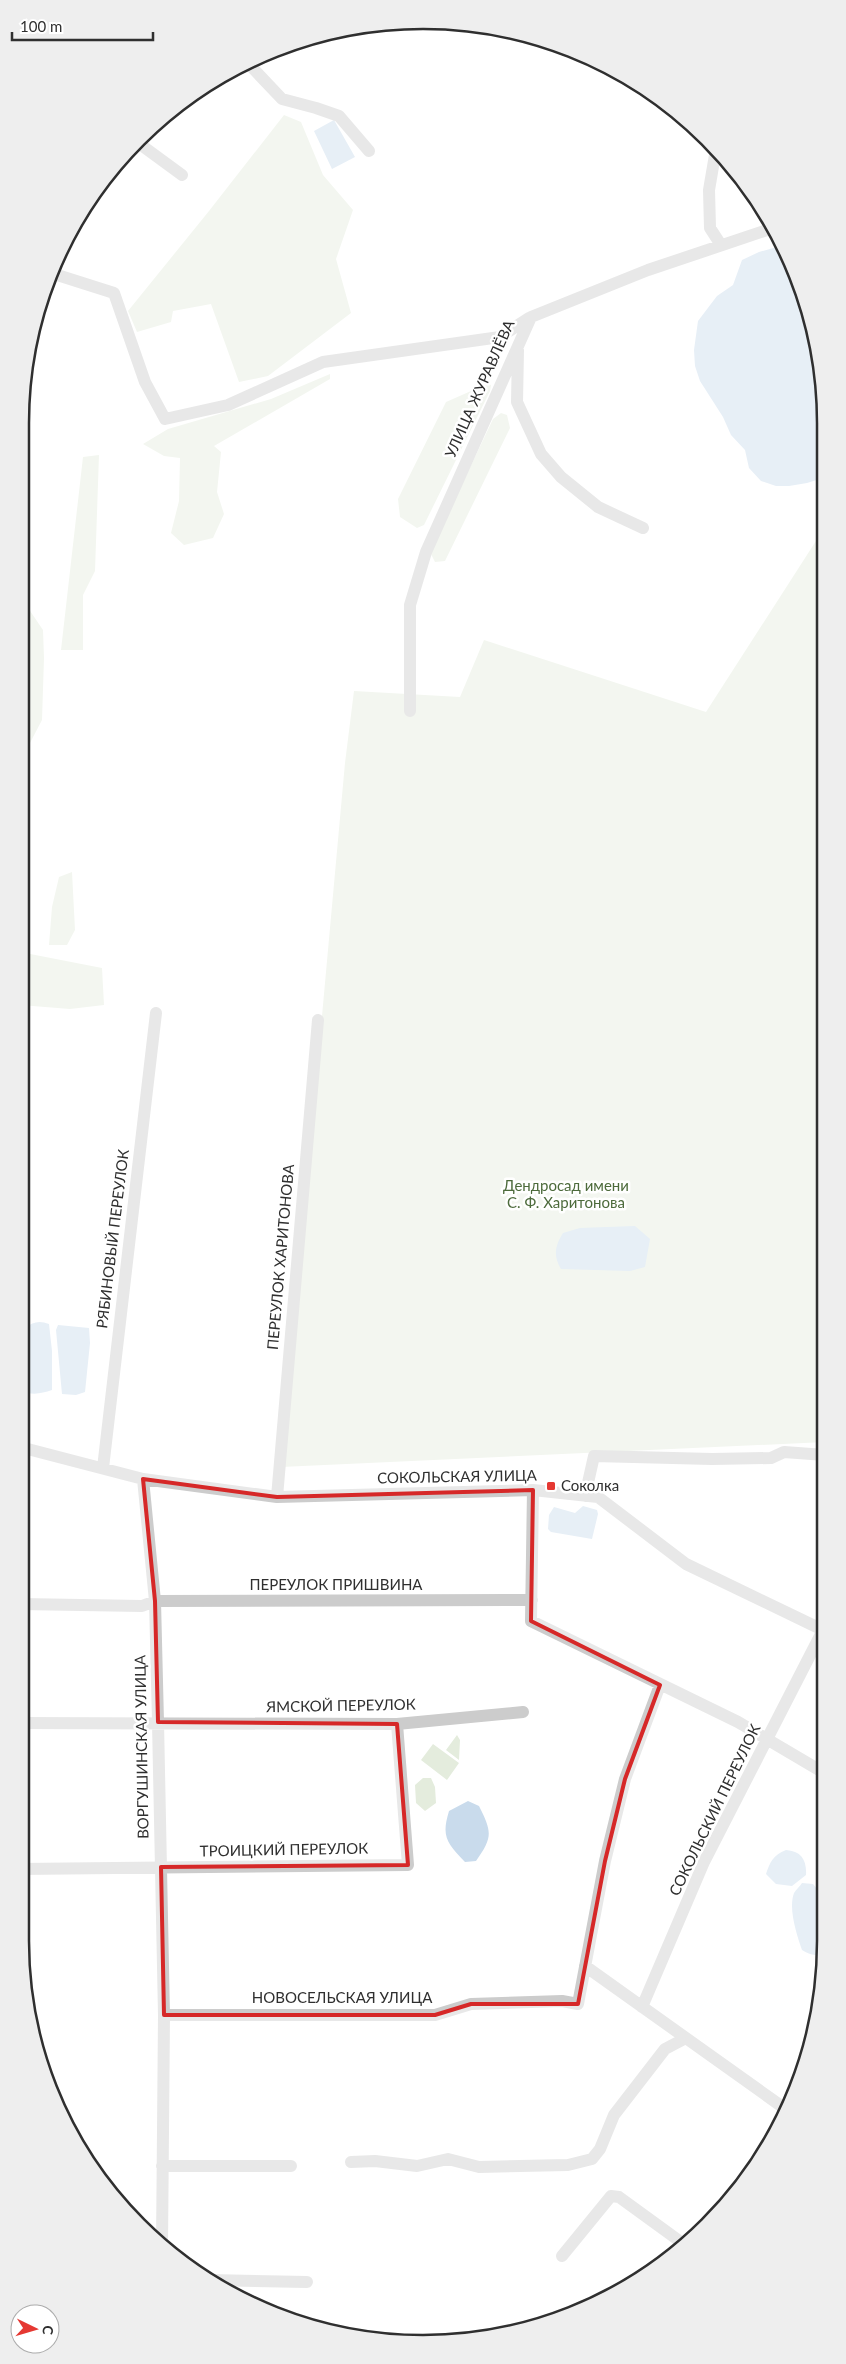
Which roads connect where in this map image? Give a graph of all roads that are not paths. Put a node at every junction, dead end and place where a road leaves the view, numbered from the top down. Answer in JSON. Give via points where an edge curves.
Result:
{"nodes":[{"id":1,"x":252,"y":68,"type":"edge"},
{"id":2,"x":142,"y":146,"type":"edge"},
{"id":3,"x":368,"y":151,"type":"dead end"},
{"id":4,"x":714,"y":158,"type":"edge"},
{"id":5,"x":182,"y":175,"type":"dead end"},
{"id":6,"x":766,"y":230,"type":"edge"},
{"id":7,"x":721,"y":245,"type":"junction"},
{"id":8,"x":58,"y":275,"type":"edge"},
{"id":9,"x":531,"y":317,"type":"junction"},
{"id":10,"x":518,"y":342,"type":"junction"},
{"id":11,"x":643,"y":528,"type":"dead end"},
{"id":12,"x":410,"y":711,"type":"dead end"},
{"id":13,"x":156,"y":1013,"type":"dead end"},
{"id":14,"x":318,"y":1020,"type":"dead end"},
{"id":15,"x":29,"y":1449,"type":"edge"},
{"id":16,"x":817,"y":1454,"type":"edge"},
{"id":17,"x":103,"y":1468,"type":"junction"},
{"id":18,"x":143,"y":1479,"type":"junction"},
{"id":19,"x":533,"y":1490,"type":"junction"},
{"id":20,"x":585,"y":1496,"type":"junction"},
{"id":21,"x":277,"y":1497,"type":"junction"},
{"id":22,"x":532,"y":1600,"type":"junction"},
{"id":23,"x":154,"y":1601,"type":"junction"},
{"id":24,"x":29,"y":1604,"type":"edge"},
{"id":25,"x":817,"y":1628,"type":"edge"},
{"id":26,"x":817,"y":1644,"type":"edge"},
{"id":27,"x":660,"y":1685,"type":"junction"},
{"id":28,"x":523,"y":1712,"type":"dead end"},
{"id":29,"x":158,"y":1722,"type":"junction"},
{"id":30,"x":29,"y":1723,"type":"edge"},
{"id":31,"x":397,"y":1724,"type":"junction"},
{"id":32,"x":768,"y":1738,"type":"junction"},
{"id":33,"x":817,"y":1768,"type":"edge"},
{"id":34,"x":161,"y":1867,"type":"junction"},
{"id":35,"x":29,"y":1870,"type":"edge"},
{"id":36,"x":585,"y":1966,"type":"junction"},
{"id":37,"x":642,"y":2007,"type":"junction"},
{"id":38,"x":164,"y":2015,"type":"junction"},
{"id":39,"x":684,"y":2039,"type":"junction"},
{"id":40,"x":781,"y":2106,"type":"edge"},
{"id":41,"x":351,"y":2162,"type":"dead end"},
{"id":42,"x":162,"y":2166,"type":"junction"},
{"id":43,"x":291,"y":2166,"type":"dead end"},
{"id":44,"x":162,"y":2236,"type":"edge"},
{"id":45,"x":679,"y":2241,"type":"edge"},
{"id":46,"x":562,"y":2256,"type":"dead end"},
{"id":47,"x":223,"y":2280,"type":"edge"},
{"id":48,"x":307,"y":2282,"type":"dead end"}],
"edges":[{"from":1,"to":3,"type":"street","via":[[282,99],[339,116]]},
{"from":2,"to":5,"type":"street"},
{"from":4,"to":7,"type":"street","via":[[709,190],[710,228]]},
{"from":6,"to":7,"type":"street","name":"УЛИЦА ЖУРАВЛЁВА"},
{"from":7,"to":9,"type":"street","name":"УЛИЦА ЖУРАВЛЁВА"},
{"from":8,"to":9,"type":"street","via":[[114,293],[145,382],[165,419],[228,405],[323,362],[500,338]]},
{"from":9,"to":10,"type":"street","name":"УЛИЦА ЖУРАВЛЁВА"},
{"from":10,"to":11,"type":"street","via":[[517,402],[541,454],[561,477],[598,507]]},
{"from":10,"to":12,"type":"street","name":"УЛИЦА ЖУРАВЛЁВА","via":[[426,552],[414,588],[410,605]]},
{"from":13,"to":17,"type":"street","name":"РЯБИНОВЫЙ ПЕРЕУЛОК"},
{"from":14,"to":21,"type":"street","name":"ПЕРЕУЛОК ХАРИТОНОВА"},
{"from":15,"to":17,"type":"street","name":"СОКОЛЬСКАЯ УЛИЦА"},
{"from":16,"to":20,"type":"street","via":[[784,1452],[771,1458],[712,1459],[594,1456]]},
{"from":17,"to":18,"type":"street","name":"СОКОЛЬСКАЯ УЛИЦА"},
{"from":18,"to":21,"type":"street","name":"СОКОЛЬСКАЯ УЛИЦА"},
{"from":18,"to":23,"type":"street","name":"ВОРГУШИНСКАЯ УЛИЦА"},
{"from":19,"to":20,"type":"street","name":"СОКОЛЬСКАЯ УЛИЦА"},
{"from":19,"to":21,"type":"street","name":"СОКОЛЬСКАЯ УЛИЦА"},
{"from":19,"to":22,"type":"street"},
{"from":20,"to":25,"type":"street","name":"СОКОЛЬСКАЯ УЛИЦА","via":[[598,1497],[686,1564]]},
{"from":22,"to":23,"type":"street","name":"ПЕРЕУЛОК ПРИШВИНА"},
{"from":22,"to":27,"type":"street","via":[[531,1621]]},
{"from":23,"to":24,"type":"street","name":"ПЕРЕУЛОК ПРИШВИНА","via":[[142,1606]]},
{"from":23,"to":29,"type":"street","name":"ВОРГУШИНСКАЯ УЛИЦА"},
{"from":26,"to":32,"type":"street","name":"СОКОЛЬСКИЙ ПЕРЕУЛОК"},
{"from":27,"to":32,"type":"street"},
{"from":27,"to":36,"type":"street","via":[[625,1780],[605,1861]]},
{"from":28,"to":31,"type":"street","name":"ЯМСКОЙ ПЕРЕУЛОК"},
{"from":29,"to":30,"type":"street","name":"ЯМСКОЙ ПЕРЕУЛОК"},
{"from":29,"to":31,"type":"street","name":"ЯМСКОЙ ПЕРЕУЛОК"},
{"from":29,"to":34,"type":"street","name":"ВОРГУШИНСКАЯ УЛИЦА"},
{"from":31,"to":34,"type":"street","name":"ТРОИЦКИЙ ПЕРЕУЛОК","via":[[408,1865]]},
{"from":32,"to":33,"type":"street"},
{"from":32,"to":37,"type":"street","name":"СОКОЛЬСКИЙ ПЕРЕУЛОК","via":[[704,1862]]},
{"from":34,"to":35,"type":"street","name":"ТРОИЦКИЙ ПЕРЕУЛОК"},
{"from":34,"to":38,"type":"street","name":"ВОРГУШИНСКАЯ УЛИЦА"},
{"from":36,"to":37,"type":"street"},
{"from":36,"to":38,"type":"street","name":"НОВОСЕЛЬСКАЯ УЛИЦА","via":[[578,2004],[562,2001],[471,2004],[435,2015]]},
{"from":37,"to":39,"type":"street"},
{"from":38,"to":42,"type":"street","name":"ВОРГУШИНСКАЯ УЛИЦА"},
{"from":39,"to":40,"type":"street"},
{"from":39,"to":41,"type":"street","via":[[666,2049],[614,2115],[600,2149],[592,2159],[568,2165],[479,2167],[448,2159],[417,2166]]},
{"from":42,"to":43,"type":"street"},
{"from":42,"to":44,"type":"street","name":"ВОРГУШИНСКАЯ УЛИЦА"},
{"from":45,"to":46,"type":"street","via":[[624,2201],[611,2196]]},
{"from":47,"to":48,"type":"street"}]}
